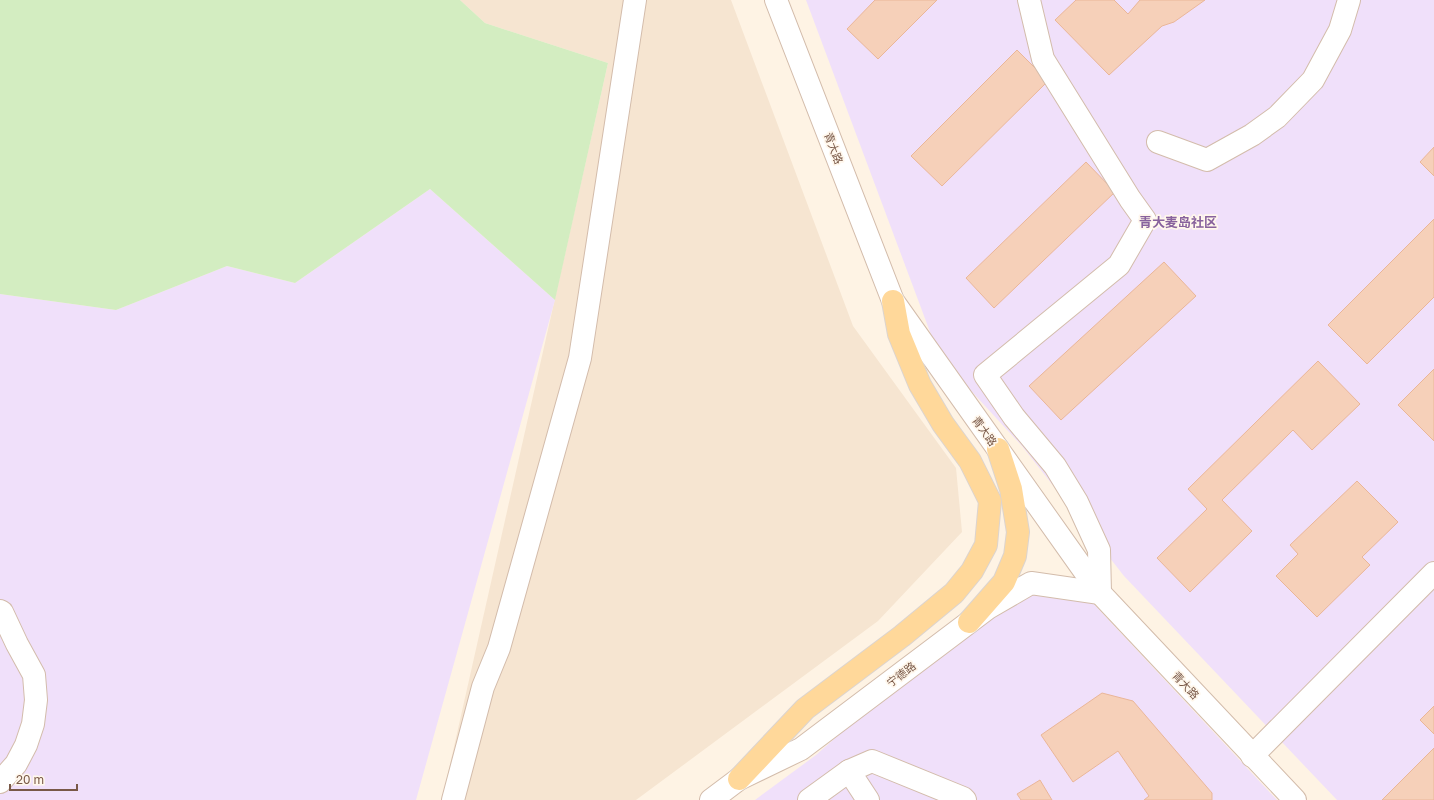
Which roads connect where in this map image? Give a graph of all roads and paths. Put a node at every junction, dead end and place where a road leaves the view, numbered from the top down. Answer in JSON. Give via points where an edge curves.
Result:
{"nodes":[{"id":1,"x":635,"y":0,"type":"edge"},
{"id":2,"x":776,"y":0,"type":"edge"},
{"id":3,"x":1028,"y":0,"type":"edge"},
{"id":4,"x":1349,"y":0,"type":"edge"},
{"id":5,"x":1158,"y":142,"type":"dead end"},
{"id":6,"x":893,"y":301,"type":"junction"},
{"id":7,"x":998,"y":449,"type":"junction"},
{"id":8,"x":1434,"y":573,"type":"edge"},
{"id":9,"x":1100,"y":593,"type":"junction"},
{"id":10,"x":0,"y":611,"type":"edge"},
{"id":11,"x":969,"y":622,"type":"junction"},
{"id":12,"x":1252,"y":756,"type":"junction"},
{"id":13,"x":849,"y":771,"type":"junction"},
{"id":14,"x":739,"y":779,"type":"junction"},
{"id":15,"x":0,"y":782,"type":"edge"},
{"id":16,"x":453,"y":800,"type":"edge"},
{"id":17,"x":711,"y":800,"type":"edge"},
{"id":18,"x":809,"y":800,"type":"edge"},
{"id":19,"x":868,"y":800,"type":"edge"},
{"id":20,"x":965,"y":800,"type":"edge"},
{"id":21,"x":1295,"y":800,"type":"edge"}],
"edges":[{"from":1,"to":16,"type":"street","via":[[580,358],[499,648],[483,687]]},
{"from":2,"to":6,"type":"street","name":"青大路"},
{"from":3,"to":9,"type":"street","via":[[1043,59],[1145,220],[1119,265],[985,375],[1014,417],[1055,466],[1077,502],[1099,550]]},
{"from":4,"to":5,"type":"street","via":[[1340,30],[1312,80],[1277,117],[1252,135],[1206,160]]},
{"from":6,"to":7,"type":"street","name":"青大路"},
{"from":6,"to":14,"type":"main road","via":[[899,334],[920,385],[943,424],[970,461],[990,501],[986,545],[972,571],[954,593],[805,709]]},
{"from":7,"to":9,"type":"street","name":"青大路"},
{"from":7,"to":11,"type":"main road","via":[[1011,489],[1018,532],[1015,556],[1004,582]]},
{"from":8,"to":12,"type":"street"},
{"from":9,"to":11,"type":"street","name":"宁德路","via":[[1031,583]]},
{"from":9,"to":12,"type":"street","name":"青大路"},
{"from":10,"to":15,"type":"street","via":[[34,675],[36,700],[33,724],[26,745],[16,764]]},
{"from":11,"to":14,"type":"street","name":"宁德路","via":[[801,749]]},
{"from":12,"to":21,"type":"street","name":"青大路"},
{"from":13,"to":18,"type":"street"},
{"from":13,"to":19,"type":"street"},
{"from":13,"to":20,"type":"street","via":[[872,761]]},
{"from":14,"to":17,"type":"street","name":"宁德路"}]}
